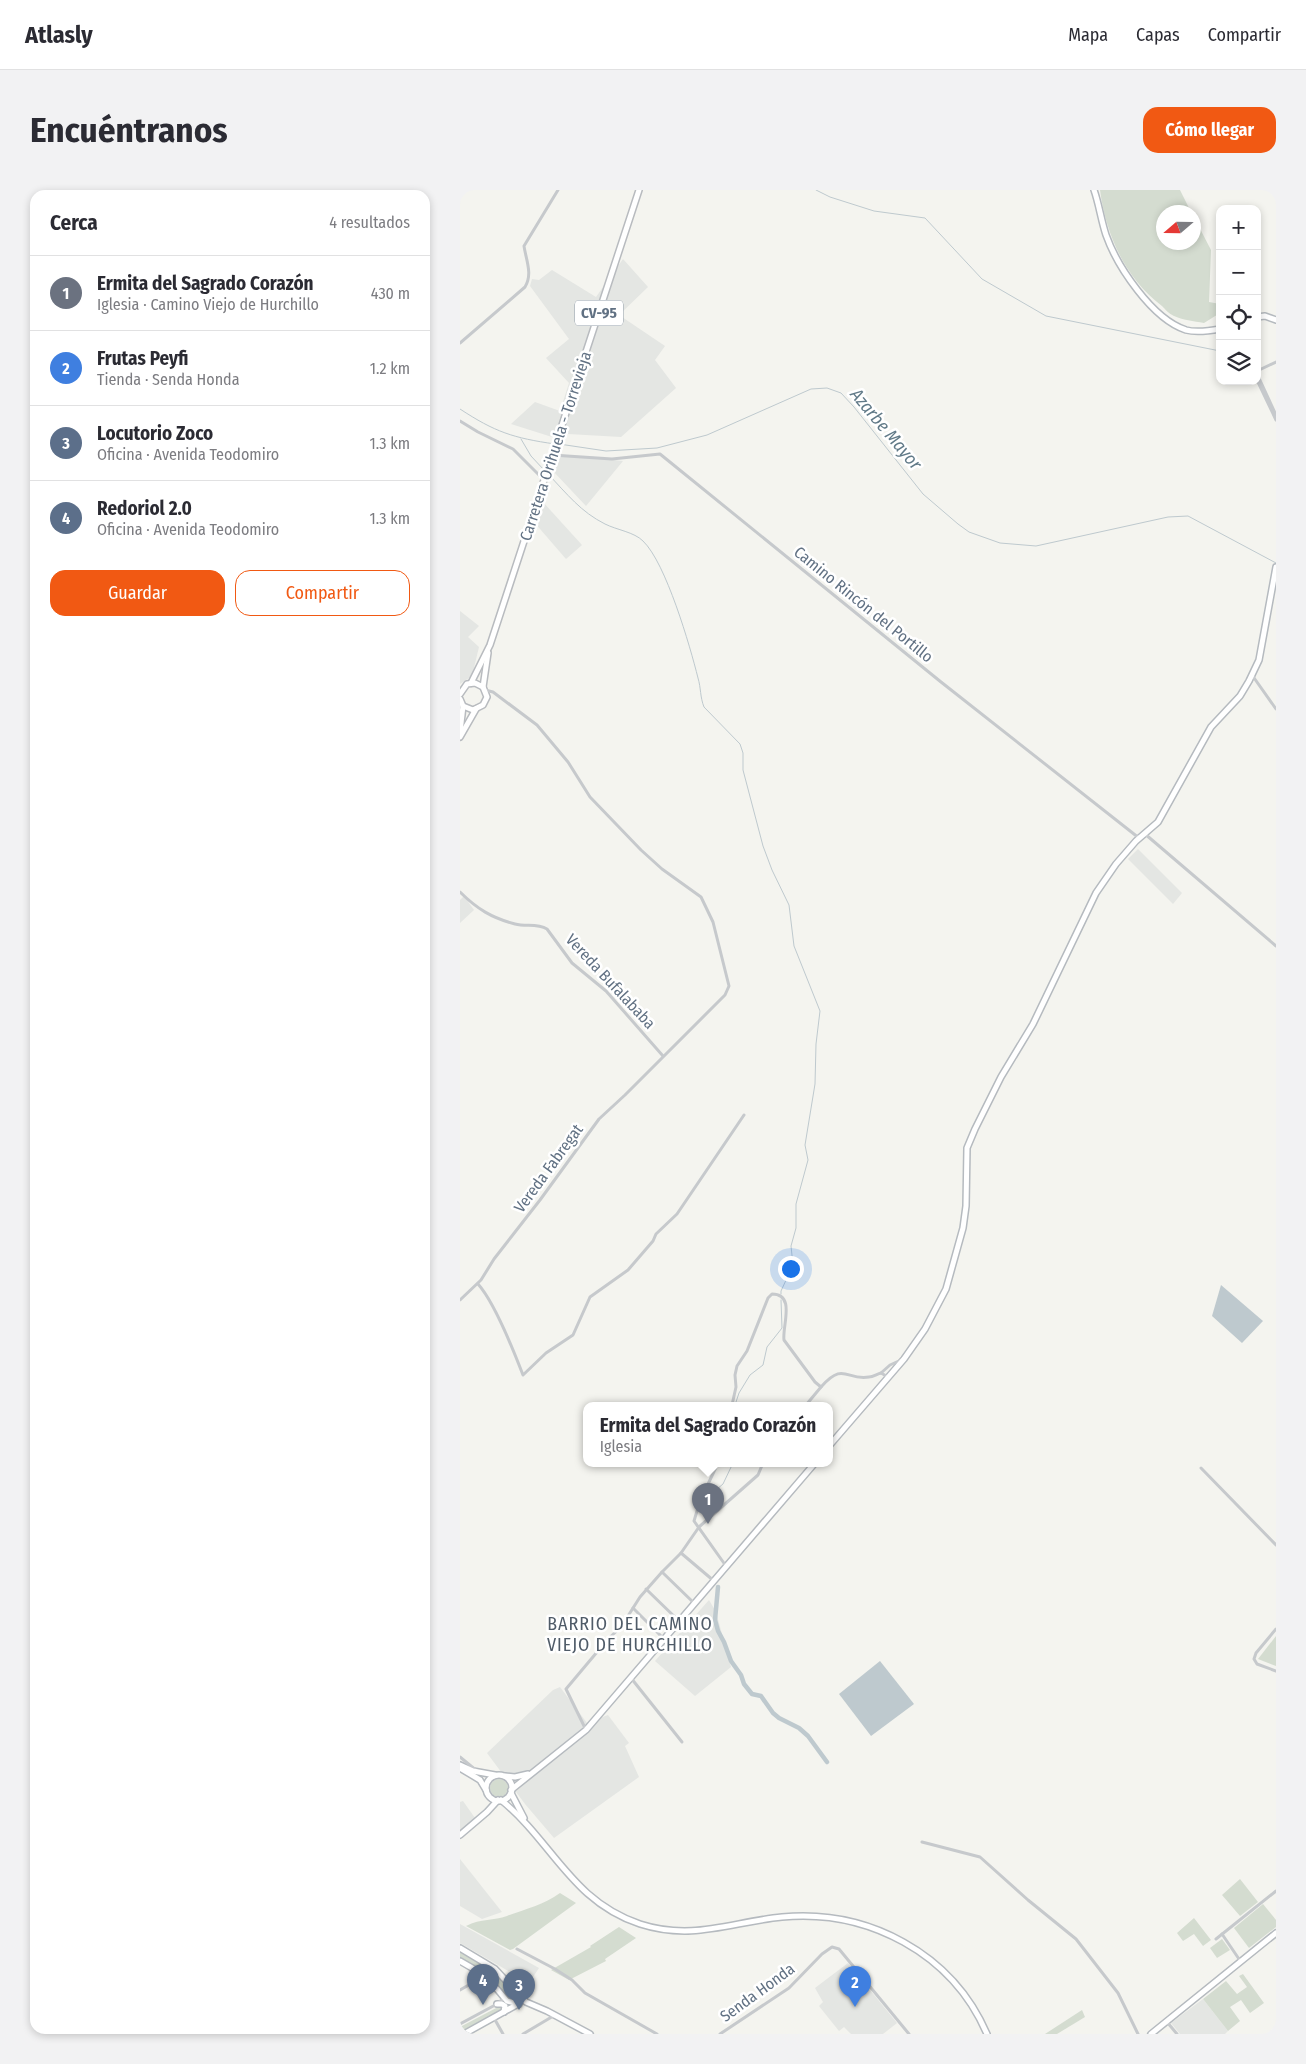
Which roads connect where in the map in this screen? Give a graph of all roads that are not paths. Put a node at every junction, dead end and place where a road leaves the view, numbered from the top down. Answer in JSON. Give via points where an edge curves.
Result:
{"nodes":[{"id":1,"x":558,"y":190,"type":"edge"},
{"id":2,"x":639,"y":190,"type":"edge"},
{"id":3,"x":1094,"y":190,"type":"edge"},
{"id":4,"x":1261,"y":316,"type":"edge"},
{"id":5,"x":1276,"y":320,"type":"edge"},
{"id":6,"x":1216,"y":330,"type":"edge"},
{"id":7,"x":460,"y":343,"type":"edge"},
{"id":8,"x":1276,"y":363,"type":"edge"},
{"id":9,"x":1261,"y":370,"type":"edge"},
{"id":10,"x":1261,"y":381,"type":"edge"},
{"id":11,"x":1259,"y":385,"type":"edge"},
{"id":12,"x":1276,"y":415,"type":"edge"},
{"id":13,"x":1276,"y":420,"type":"edge"},
{"id":14,"x":460,"y":421,"type":"edge"},
{"id":15,"x":552,"y":455,"type":"junction"},
{"id":16,"x":543,"y":479,"type":"junction"},
{"id":17,"x":1276,"y":567,"type":"edge"},
{"id":18,"x":490,"y":645,"type":"junction"},
{"id":19,"x":1252,"y":675,"type":"junction"},
{"id":20,"x":471,"y":683,"type":"junction"},
{"id":21,"x":484,"y":688,"type":"junction"},
{"id":22,"x":493,"y":692,"type":"junction"},
{"id":23,"x":460,"y":694,"type":"edge"},
{"id":24,"x":486,"y":697,"type":"junction"},
{"id":25,"x":460,"y":699,"type":"edge"},
{"id":26,"x":463,"y":706,"type":"junction"},
{"id":27,"x":476,"y":709,"type":"junction"},
{"id":28,"x":1276,"y":709,"type":"edge"},
{"id":29,"x":460,"y":735,"type":"edge"},
{"id":30,"x":1144,"y":834,"type":"junction"},
{"id":31,"x":1139,"y":838,"type":"junction"},
{"id":32,"x":460,"y":892,"type":"edge"},
{"id":33,"x":1276,"y":946,"type":"edge"},
{"id":34,"x":663,"y":1056,"type":"junction"},
{"id":35,"x":744,"y":1114,"type":"dead end"},
{"id":36,"x":478,"y":1284,"type":"junction"},
{"id":37,"x":460,"y":1300,"type":"edge"},
{"id":38,"x":904,"y":1358,"type":"junction"},
{"id":39,"x":881,"y":1373,"type":"junction"},
{"id":40,"x":889,"y":1377,"type":"junction"},
{"id":41,"x":821,"y":1387,"type":"junction"},
{"id":42,"x":733,"y":1402,"type":"edge"},
{"id":43,"x":808,"y":1402,"type":"edge"},
{"id":44,"x":833,"y":1441,"type":"edge"},
{"id":45,"x":716,"y":1467,"type":"edge"},
{"id":46,"x":762,"y":1467,"type":"edge"},
{"id":47,"x":812,"y":1467,"type":"edge"},
{"id":48,"x":1201,"y":1468,"type":"dead end"},
{"id":49,"x":699,"y":1527,"type":"junction"},
{"id":50,"x":1276,"y":1544,"type":"edge"},
{"id":51,"x":681,"y":1553,"type":"junction"},
{"id":52,"x":726,"y":1567,"type":"junction"},
{"id":53,"x":662,"y":1572,"type":"junction"},
{"id":54,"x":714,"y":1581,"type":"junction"},
{"id":55,"x":646,"y":1589,"type":"junction"},
{"id":56,"x":695,"y":1604,"type":"junction"},
{"id":57,"x":633,"y":1608,"type":"junction"},
{"id":58,"x":679,"y":1622,"type":"junction"},
{"id":59,"x":1276,"y":1629,"type":"edge"},
{"id":60,"x":664,"y":1639,"type":"junction"},
{"id":61,"x":1276,"y":1671,"type":"edge"},
{"id":62,"x":631,"y":1678,"type":"junction"},
{"id":63,"x":586,"y":1730,"type":"junction"},
{"id":64,"x":682,"y":1742,"type":"dead end"},
{"id":65,"x":460,"y":1757,"type":"edge"},
{"id":66,"x":460,"y":1766,"type":"edge"},
{"id":67,"x":477,"y":1772,"type":"junction"},
{"id":68,"x":534,"y":1772,"type":"junction"},
{"id":69,"x":495,"y":1775,"type":"junction"},
{"id":70,"x":502,"y":1775,"type":"junction"},
{"id":71,"x":511,"y":1791,"type":"junction"},
{"id":72,"x":487,"y":1793,"type":"junction"},
{"id":73,"x":499,"y":1800,"type":"junction"},
{"id":74,"x":487,"y":1812,"type":"junction"},
{"id":75,"x":529,"y":1827,"type":"junction"},
{"id":76,"x":460,"y":1835,"type":"edge"},
{"id":77,"x":922,"y":1842,"type":"dead end"},
{"id":78,"x":1276,"y":1891,"type":"edge"},
{"id":79,"x":1276,"y":1933,"type":"edge"},
{"id":80,"x":1222,"y":1934,"type":"junction"},
{"id":81,"x":1216,"y":1939,"type":"dead end"},
{"id":82,"x":460,"y":1948,"type":"edge"},
{"id":83,"x":517,"y":1949,"type":"dead end"},
{"id":84,"x":460,"y":1961,"type":"edge"},
{"id":85,"x":1241,"y":1962,"type":"junction"},
{"id":86,"x":498,"y":1971,"type":"junction"},
{"id":87,"x":486,"y":1976,"type":"junction"},
{"id":88,"x":460,"y":1990,"type":"edge"},
{"id":89,"x":518,"y":1995,"type":"junction"},
{"id":90,"x":504,"y":1997,"type":"junction"},
{"id":91,"x":512,"y":2002,"type":"junction"},
{"id":92,"x":526,"y":2002,"type":"junction"},
{"id":93,"x":497,"y":2004,"type":"junction"},
{"id":94,"x":519,"y":2004,"type":"junction"},
{"id":95,"x":504,"y":2013,"type":"junction"},
{"id":96,"x":555,"y":2015,"type":"junction"},
{"id":97,"x":494,"y":2018,"type":"junction"},
{"id":98,"x":1167,"y":2022,"type":"junction"},
{"id":99,"x":460,"y":2024,"type":"edge"},
{"id":100,"x":464,"y":2034,"type":"edge"},
{"id":101,"x":503,"y":2034,"type":"edge"},
{"id":102,"x":523,"y":2034,"type":"edge"},
{"id":103,"x":590,"y":2034,"type":"edge"},
{"id":104,"x":657,"y":2034,"type":"edge"},
{"id":105,"x":720,"y":2034,"type":"edge"},
{"id":106,"x":909,"y":2034,"type":"edge"},
{"id":107,"x":987,"y":2034,"type":"edge"},
{"id":108,"x":1138,"y":2034,"type":"edge"},
{"id":109,"x":1151,"y":2034,"type":"edge"},
{"id":110,"x":1177,"y":2034,"type":"edge"}],
"edges":[{"from":1,"to":7,"type":"street","via":[[524,246],[529,281]]},
{"from":2,"to":15,"type":"main road","name":"Carretera Orihuela - Torrevieja","number":"CV-95"},
{"from":3,"to":6,"type":"main road","via":[[1106,234],[1130,282],[1169,321],[1186,330]]},
{"from":4,"to":5,"type":"main road"},
{"from":8,"to":9,"type":"street"},
{"from":10,"to":12,"type":"street"},
{"from":11,"to":13,"type":"street"},
{"from":14,"to":16,"type":"street","via":[[513,449]]},
{"from":15,"to":16,"type":"main road","name":"Carretera Orihuela - Torrevieja","number":"CV-95"},
{"from":15,"to":31,"type":"street","name":"Camino Rincón del Portillo","via":[[612,459],[660,454]]},
{"from":16,"to":18,"type":"main road","name":"Carretera Orihuela - Torrevieja","number":"CV-95"},
{"from":17,"to":19,"type":"main road","via":[[1259,660]]},
{"from":18,"to":20,"type":"main road","name":"Carretera Orihuela - Torrevieja","number":"CV-95"},
{"from":18,"to":21,"type":"main road","name":"Carretera Orihuela - Torrevieja","number":"CV-95"},
{"from":19,"to":28,"type":"street"},
{"from":19,"to":30,"type":"main road","via":[[1240,696],[1211,727],[1158,822]]},
{"from":20,"to":21,"type":"main road"},
{"from":20,"to":23,"type":"main road","number":"CV-95"},
{"from":21,"to":22,"type":"street"},
{"from":21,"to":24,"type":"main road","number":"CV-95"},
{"from":22,"to":24,"type":"street"},
{"from":22,"to":34,"type":"street","name":"Vereda Fabregat","via":[[536,725],[568,762],[590,798],[641,850],[695,891],[706,905],[729,986],[725,995]]},
{"from":24,"to":27,"type":"main road","via":[[484,705]]},
{"from":25,"to":26,"type":"main road"},
{"from":26,"to":27,"type":"main road"},
{"from":26,"to":29,"type":"main road"},
{"from":27,"to":29,"type":"main road"},
{"from":30,"to":31,"type":"main road"},
{"from":30,"to":33,"type":"street"},
{"from":31,"to":38,"type":"main road","via":[[1096,893],[1033,1024],[1001,1077],[975,1130],[967,1148],[963,1228],[946,1289],[925,1329]]},
{"from":32,"to":34,"type":"street","name":"Vereda Bufalababa","via":[[477,909],[517,925],[541,926],[547,930],[572,963],[606,991]]},
{"from":34,"to":36,"type":"street","name":"Vereda Fabregat","via":[[599,1119]]},
{"from":35,"to":36,"type":"street","via":[[677,1214],[656,1234],[628,1270],[590,1297],[573,1335],[546,1353],[523,1375],[484,1290]]},
{"from":36,"to":37,"type":"street","name":"Vereda Fabregat"},
{"from":38,"to":39,"type":"street"},
{"from":38,"to":40,"type":"main road"},
{"from":39,"to":40,"type":"street"},
{"from":39,"to":41,"type":"street","via":[[869,1378],[842,1373],[830,1377]]},
{"from":40,"to":44,"type":"main road"},
{"from":41,"to":42,"type":"street","via":[[785,1343],[785,1300],[772,1294],[737,1366]]},
{"from":41,"to":43,"type":"street"},
{"from":45,"to":49,"type":"street","via":[[696,1513],[694,1521]]},
{"from":46,"to":49,"type":"street","via":[[758,1476]]},
{"from":47,"to":52,"type":"main road"},
{"from":48,"to":50,"type":"street"},
{"from":49,"to":51,"type":"street"},
{"from":49,"to":52,"type":"street"},
{"from":51,"to":53,"type":"street"},
{"from":51,"to":54,"type":"street"},
{"from":52,"to":54,"type":"main road"},
{"from":53,"to":55,"type":"street"},
{"from":53,"to":56,"type":"street"},
{"from":54,"to":56,"type":"main road"},
{"from":55,"to":57,"type":"street"},
{"from":55,"to":58,"type":"street"},
{"from":56,"to":58,"type":"main road"},
{"from":57,"to":60,"type":"street"},
{"from":57,"to":63,"type":"street","via":[[621,1628],[566,1689]]},
{"from":58,"to":60,"type":"main road"},
{"from":59,"to":61,"type":"street","via":[[1254,1658],[1257,1664]]},
{"from":60,"to":62,"type":"main road"},
{"from":62,"to":63,"type":"main road"},
{"from":62,"to":64,"type":"street"},
{"from":63,"to":68,"type":"main road"},
{"from":65,"to":67,"type":"street"},
{"from":66,"to":67,"type":"main road"},
{"from":66,"to":72,"type":"main road","via":[[480,1780]]},
{"from":67,"to":69,"type":"main road"},
{"from":68,"to":70,"type":"main road","via":[[516,1777]]},
{"from":68,"to":71,"type":"main road"},
{"from":69,"to":70,"type":"main road"},
{"from":69,"to":72,"type":"main road","via":[[487,1783]]},
{"from":70,"to":71,"type":"main road","via":[[508,1779]]},
{"from":71,"to":73,"type":"main road"},
{"from":71,"to":75,"type":"main road"},
{"from":72,"to":73,"type":"main road"},
{"from":72,"to":74,"type":"main road"},
{"from":73,"to":74,"type":"main road"},
{"from":73,"to":75,"type":"main road"},
{"from":74,"to":76,"type":"main road"},
{"from":75,"to":107,"type":"main road","via":[[584,1892],[619,1915],[640,1924],[671,1931],[708,1930],[780,1917],[806,1916],[844,1919],[880,1930],[911,1945],[939,1967],[966,1997]]},
{"from":77,"to":108,"type":"street","via":[[980,1857],[1076,1938],[1118,1993]]},
{"from":78,"to":80,"type":"street"},
{"from":79,"to":85,"type":"main road"},
{"from":80,"to":81,"type":"street"},
{"from":80,"to":85,"type":"street"},
{"from":82,"to":86,"type":"main road"},
{"from":83,"to":104,"type":"street","via":[[555,1969],[585,1993]]},
{"from":84,"to":87,"type":"main road"},
{"from":85,"to":98,"type":"main road"},
{"from":86,"to":87,"type":"street"},
{"from":86,"to":89,"type":"main road"},
{"from":87,"to":88,"type":"street"},
{"from":87,"to":90,"type":"main road"},
{"from":89,"to":91,"type":"main road"},
{"from":89,"to":92,"type":"main road"},
{"from":90,"to":91,"type":"main road"},
{"from":90,"to":93,"type":"street"},
{"from":91,"to":94,"type":"main road"},
{"from":92,"to":94,"type":"main road"},
{"from":92,"to":96,"type":"main road"},
{"from":93,"to":95,"type":"main road","via":[[505,2006]]},
{"from":93,"to":99,"type":"street"},
{"from":94,"to":95,"type":"main road"},
{"from":95,"to":97,"type":"main road"},
{"from":96,"to":102,"type":"street"},
{"from":96,"to":103,"type":"main road"},
{"from":97,"to":100,"type":"main road"},
{"from":97,"to":101,"type":"street"},
{"from":98,"to":109,"type":"main road"},
{"from":98,"to":110,"type":"street"},
{"from":105,"to":106,"type":"street","name":"Senda Honda","via":[[788,1988],[832,1947],[839,1949]]}]}
